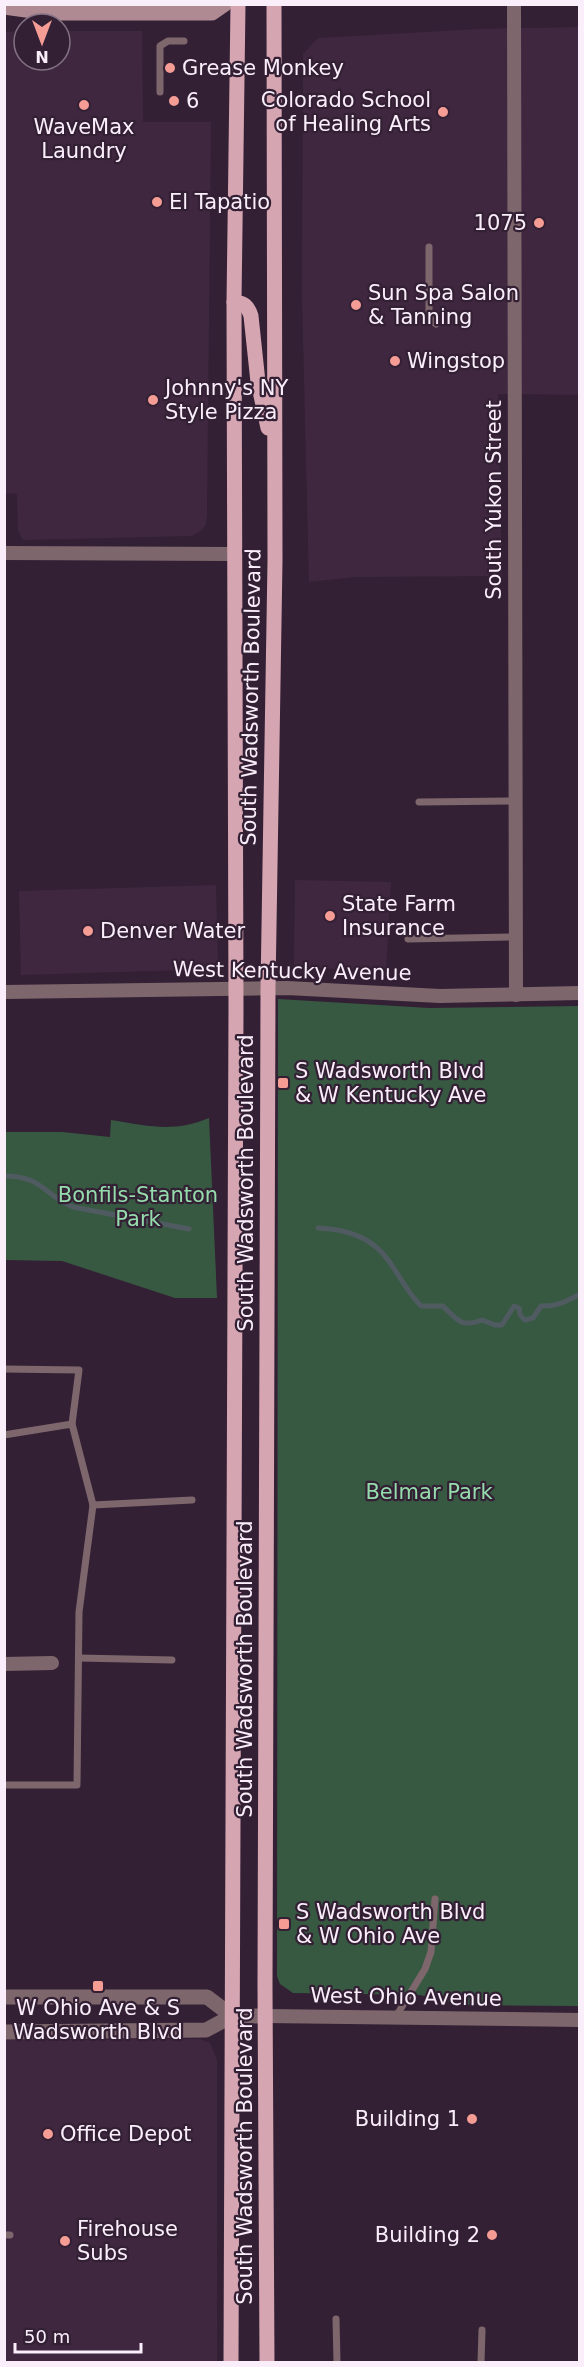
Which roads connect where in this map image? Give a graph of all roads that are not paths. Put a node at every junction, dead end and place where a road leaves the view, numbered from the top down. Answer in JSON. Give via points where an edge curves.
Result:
{"nodes":[{"id":1,"x":225,"y":4,"type":"edge"},
{"id":2,"x":238,"y":4,"type":"edge"},
{"id":3,"x":274,"y":4,"type":"edge"},
{"id":4,"x":514,"y":4,"type":"edge"},
{"id":5,"x":4,"y":7,"type":"edge"},
{"id":6,"x":184,"y":41,"type":"dead end"},
{"id":7,"x":160,"y":92,"type":"dead end"},
{"id":8,"x":429,"y":247,"type":"dead end"},
{"id":9,"x":234,"y":302,"type":"junction"},
{"id":10,"x":436,"y":324,"type":"dead end"},
{"id":11,"x":274,"y":460,"type":"junction"},
{"id":12,"x":4,"y":553,"type":"edge"},
{"id":13,"x":234,"y":554,"type":"junction"},
{"id":14,"x":515,"y":801,"type":"junction"},
{"id":15,"x":419,"y":802,"type":"dead end"},
{"id":16,"x":515,"y":937,"type":"junction"},
{"id":17,"x":408,"y":939,"type":"dead end"},
{"id":18,"x":268,"y":988,"type":"junction"},
{"id":19,"x":236,"y":989,"type":"junction"},
{"id":20,"x":4,"y":992,"type":"edge"},
{"id":21,"x":579,"y":993,"type":"edge"},
{"id":22,"x":516,"y":995,"type":"junction"},
{"id":23,"x":4,"y":1369,"type":"edge"},
{"id":24,"x":72,"y":1424,"type":"junction"},
{"id":25,"x":4,"y":1435,"type":"edge"},
{"id":26,"x":192,"y":1500,"type":"dead end"},
{"id":27,"x":93,"y":1505,"type":"junction"},
{"id":28,"x":79,"y":1658,"type":"junction"},
{"id":29,"x":172,"y":1660,"type":"dead end"},
{"id":30,"x":51,"y":1663,"type":"dead end"},
{"id":31,"x":4,"y":1664,"type":"edge"},
{"id":32,"x":4,"y":1785,"type":"edge"},
{"id":33,"x":435,"y":1899,"type":"dead end"},
{"id":34,"x":4,"y":1997,"type":"edge"},
{"id":35,"x":232,"y":2016,"type":"junction"},
{"id":36,"x":265,"y":2016,"type":"junction"},
{"id":37,"x":395,"y":2018,"type":"junction"},
{"id":38,"x":579,"y":2020,"type":"edge"},
{"id":39,"x":4,"y":2032,"type":"edge"},
{"id":40,"x":336,"y":2319,"type":"dead end"},
{"id":41,"x":482,"y":2330,"type":"dead end"},
{"id":42,"x":231,"y":2362,"type":"edge"},
{"id":43,"x":267,"y":2362,"type":"edge"},
{"id":44,"x":337,"y":2362,"type":"edge"},
{"id":45,"x":481,"y":2362,"type":"edge"}],
"edges":[{"from":1,"to":5,"type":"main road","via":[[212,13],[48,13]]},
{"from":2,"to":9,"type":"main road","name":"South Wadsworth Boulevard"},
{"from":3,"to":11,"type":"main road","name":"South Wadsworth Boulevard"},
{"from":4,"to":14,"type":"street","name":"South Yukon Street"},
{"from":6,"to":7,"type":"lane","via":[[168,41],[160,46]]},
{"from":8,"to":10,"type":"lane","via":[[429,314]]},
{"from":9,"to":11,"type":"main road","via":[[242,303],[251,316],[258,382]]},
{"from":9,"to":13,"type":"main road","name":"South Wadsworth Boulevard"},
{"from":11,"to":18,"type":"main road","name":"South Wadsworth Boulevard"},
{"from":12,"to":13,"type":"street"},
{"from":13,"to":19,"type":"main road","name":"South Wadsworth Boulevard"},
{"from":14,"to":15,"type":"lane"},
{"from":14,"to":16,"type":"street","name":"South Yukon Street"},
{"from":16,"to":17,"type":"lane"},
{"from":16,"to":22,"type":"street","name":"South Yukon Street"},
{"from":18,"to":19,"type":"street","name":"West Kentucky Avenue"},
{"from":18,"to":22,"type":"street","name":"West Kentucky Avenue","via":[[440,996]]},
{"from":18,"to":36,"type":"main road","name":"South Wadsworth Boulevard"},
{"from":19,"to":20,"type":"street","name":"West Kentucky Avenue"},
{"from":19,"to":35,"type":"main road","name":"South Wadsworth Boulevard"},
{"from":21,"to":22,"type":"street","name":"West Kentucky Avenue"},
{"from":23,"to":24,"type":"lane","via":[[79,1370]]},
{"from":24,"to":25,"type":"lane"},
{"from":24,"to":27,"type":"lane"},
{"from":26,"to":27,"type":"lane"},
{"from":27,"to":28,"type":"lane","via":[[80,1612]]},
{"from":28,"to":29,"type":"lane"},
{"from":28,"to":32,"type":"lane","via":[[77,1785]]},
{"from":30,"to":31,"type":"street"},
{"from":33,"to":37,"type":"lane","via":[[431,1952]]},
{"from":34,"to":35,"type":"street","via":[[207,1997]]},
{"from":35,"to":36,"type":"street","name":"West Ohio Avenue"},
{"from":35,"to":39,"type":"street","name":"West Ohio Avenue","via":[[206,2030]]},
{"from":35,"to":42,"type":"main road","name":"South Wadsworth Boulevard"},
{"from":36,"to":37,"type":"street","name":"West Ohio Avenue"},
{"from":36,"to":43,"type":"main road","name":"South Wadsworth Boulevard"},
{"from":37,"to":38,"type":"street","name":"West Ohio Avenue"},
{"from":40,"to":44,"type":"lane"},
{"from":41,"to":45,"type":"lane"}]}
